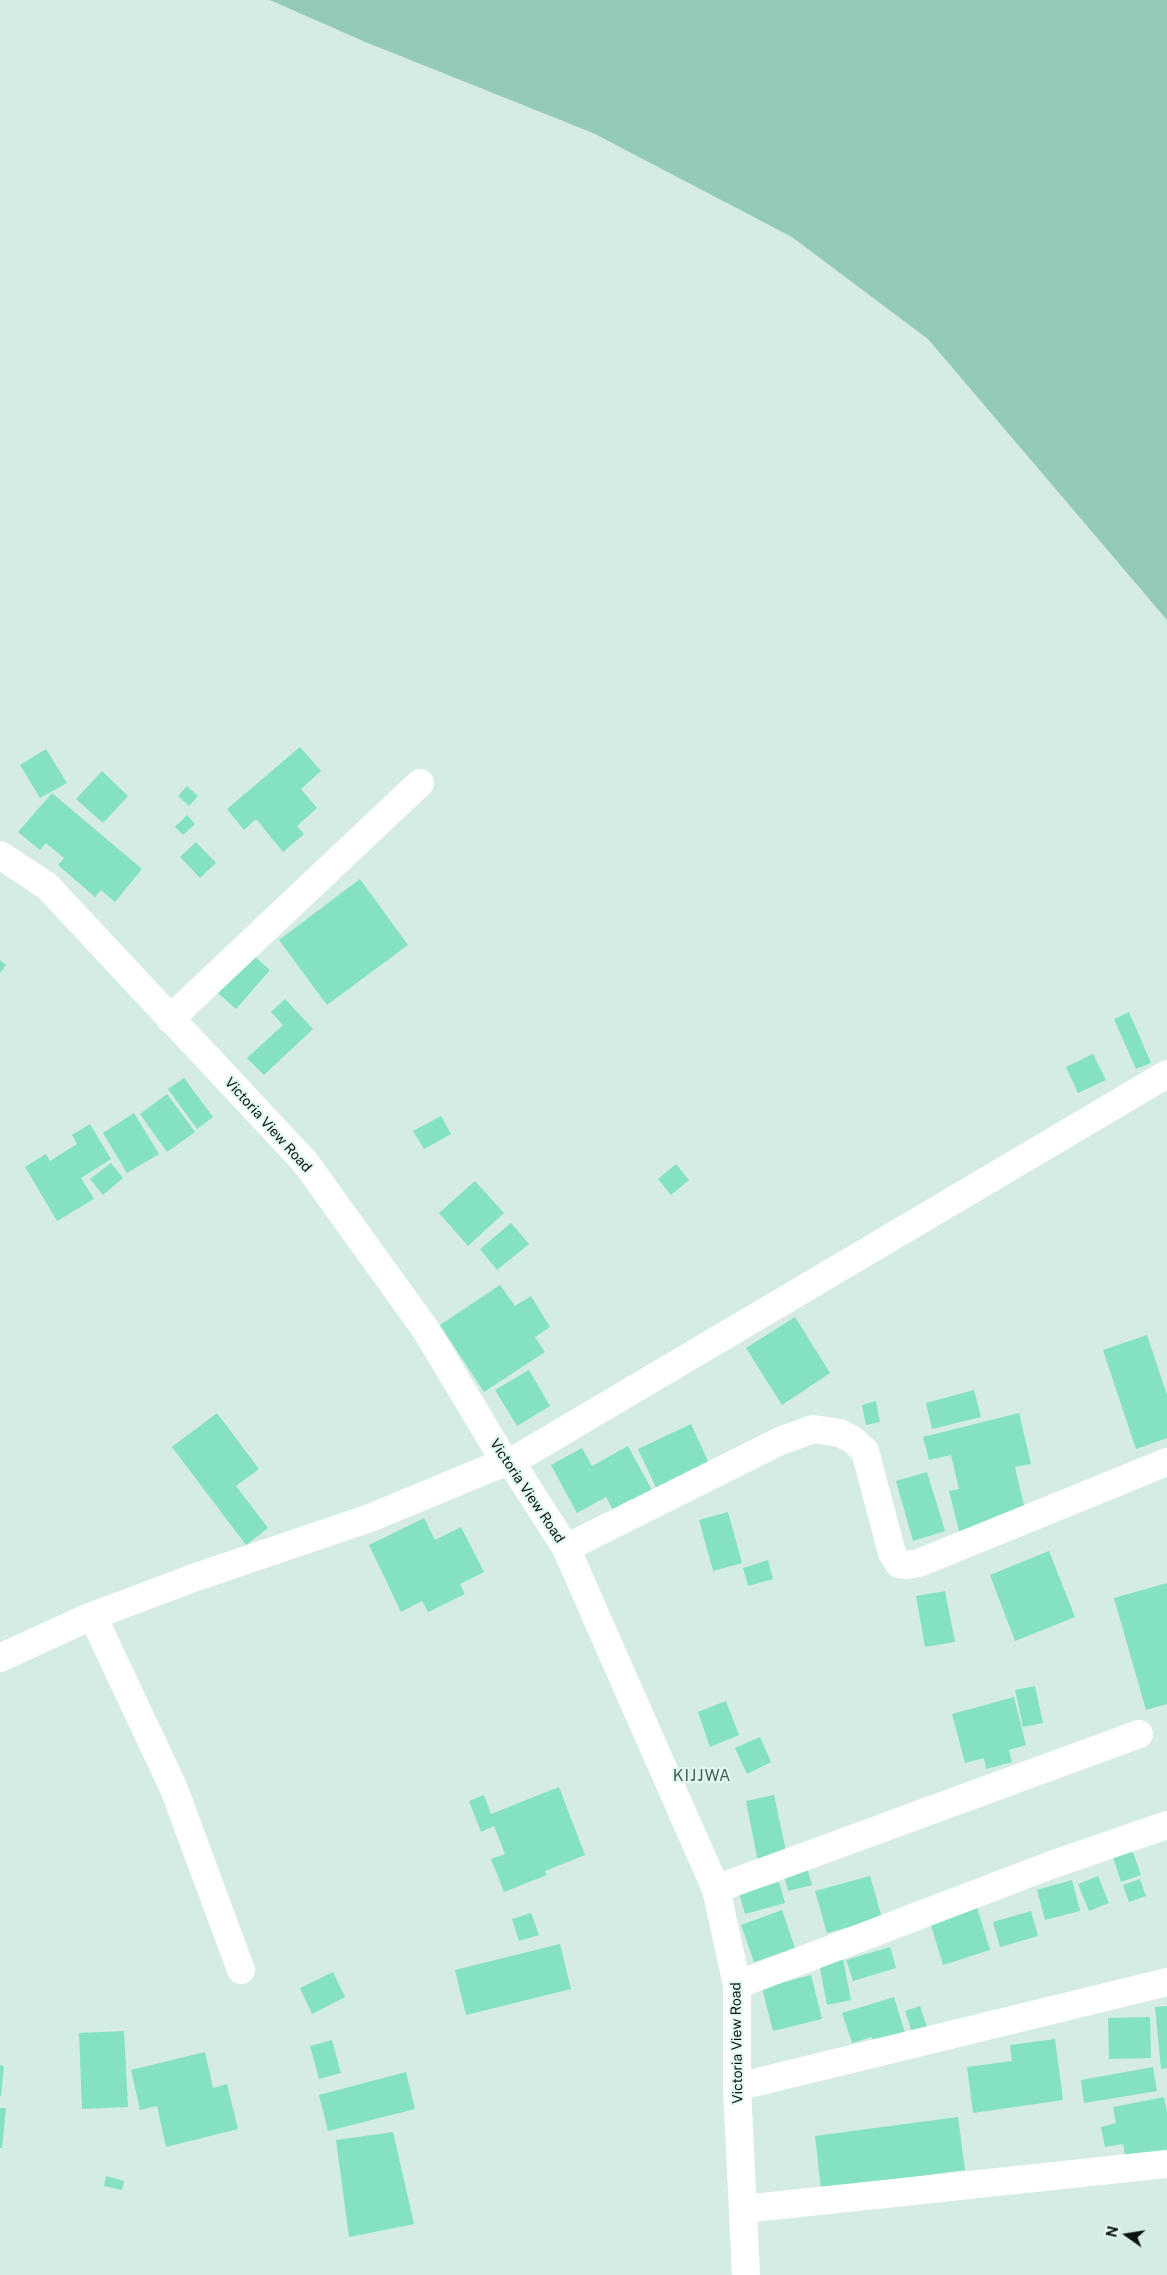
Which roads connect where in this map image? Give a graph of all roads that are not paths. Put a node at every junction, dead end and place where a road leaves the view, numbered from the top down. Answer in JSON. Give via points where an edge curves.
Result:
{"nodes":[{"id":1,"x":420,"y":783,"type":"dead end"},
{"id":2,"x":0,"y":855,"type":"edge"},
{"id":3,"x":170,"y":1019,"type":"junction"},
{"id":4,"x":1167,"y":1074,"type":"edge"},
{"id":5,"x":508,"y":1462,"type":"junction"},
{"id":6,"x":1167,"y":1462,"type":"edge"},
{"id":7,"x":566,"y":1548,"type":"junction"},
{"id":8,"x":87,"y":1618,"type":"junction"},
{"id":9,"x":0,"y":1658,"type":"edge"},
{"id":10,"x":1139,"y":1734,"type":"dead end"},
{"id":11,"x":1167,"y":1825,"type":"edge"},
{"id":12,"x":716,"y":1889,"type":"junction"},
{"id":13,"x":241,"y":1970,"type":"dead end"},
{"id":14,"x":1167,"y":1982,"type":"edge"},
{"id":15,"x":737,"y":1985,"type":"junction"},
{"id":16,"x":737,"y":2087,"type":"junction"},
{"id":17,"x":1167,"y":2164,"type":"edge"},
{"id":18,"x":744,"y":2209,"type":"junction"},
{"id":19,"x":746,"y":2275,"type":"edge"}],
"edges":[{"from":1,"to":3,"type":"street"},
{"from":2,"to":3,"type":"street","name":"Victoria View Road","via":[[47,886]]},
{"from":3,"to":5,"type":"street","name":"Victoria View Road","via":[[305,1162],[426,1330]]},
{"from":4,"to":5,"type":"street"},
{"from":5,"to":7,"type":"street","name":"Victoria View Road"},
{"from":5,"to":8,"type":"street","via":[[370,1518]]},
{"from":6,"to":7,"type":"street","via":[[919,1563],[907,1565],[899,1564],[892,1553],[865,1451],[840,1433],[813,1429],[780,1441]]},
{"from":7,"to":12,"type":"street","name":"Victoria View Road"},
{"from":8,"to":9,"type":"street"},
{"from":8,"to":13,"type":"street","via":[[97,1625],[174,1789]]},
{"from":10,"to":12,"type":"street"},
{"from":11,"to":15,"type":"street","via":[[1051,1865]]},
{"from":12,"to":15,"type":"street","name":"Victoria View Road"},
{"from":14,"to":16,"type":"street"},
{"from":15,"to":16,"type":"street","name":"Victoria View Road"},
{"from":16,"to":18,"type":"street","name":"Victoria View Road"},
{"from":17,"to":18,"type":"street"},
{"from":18,"to":19,"type":"street","name":"Victoria View Road"}]}
